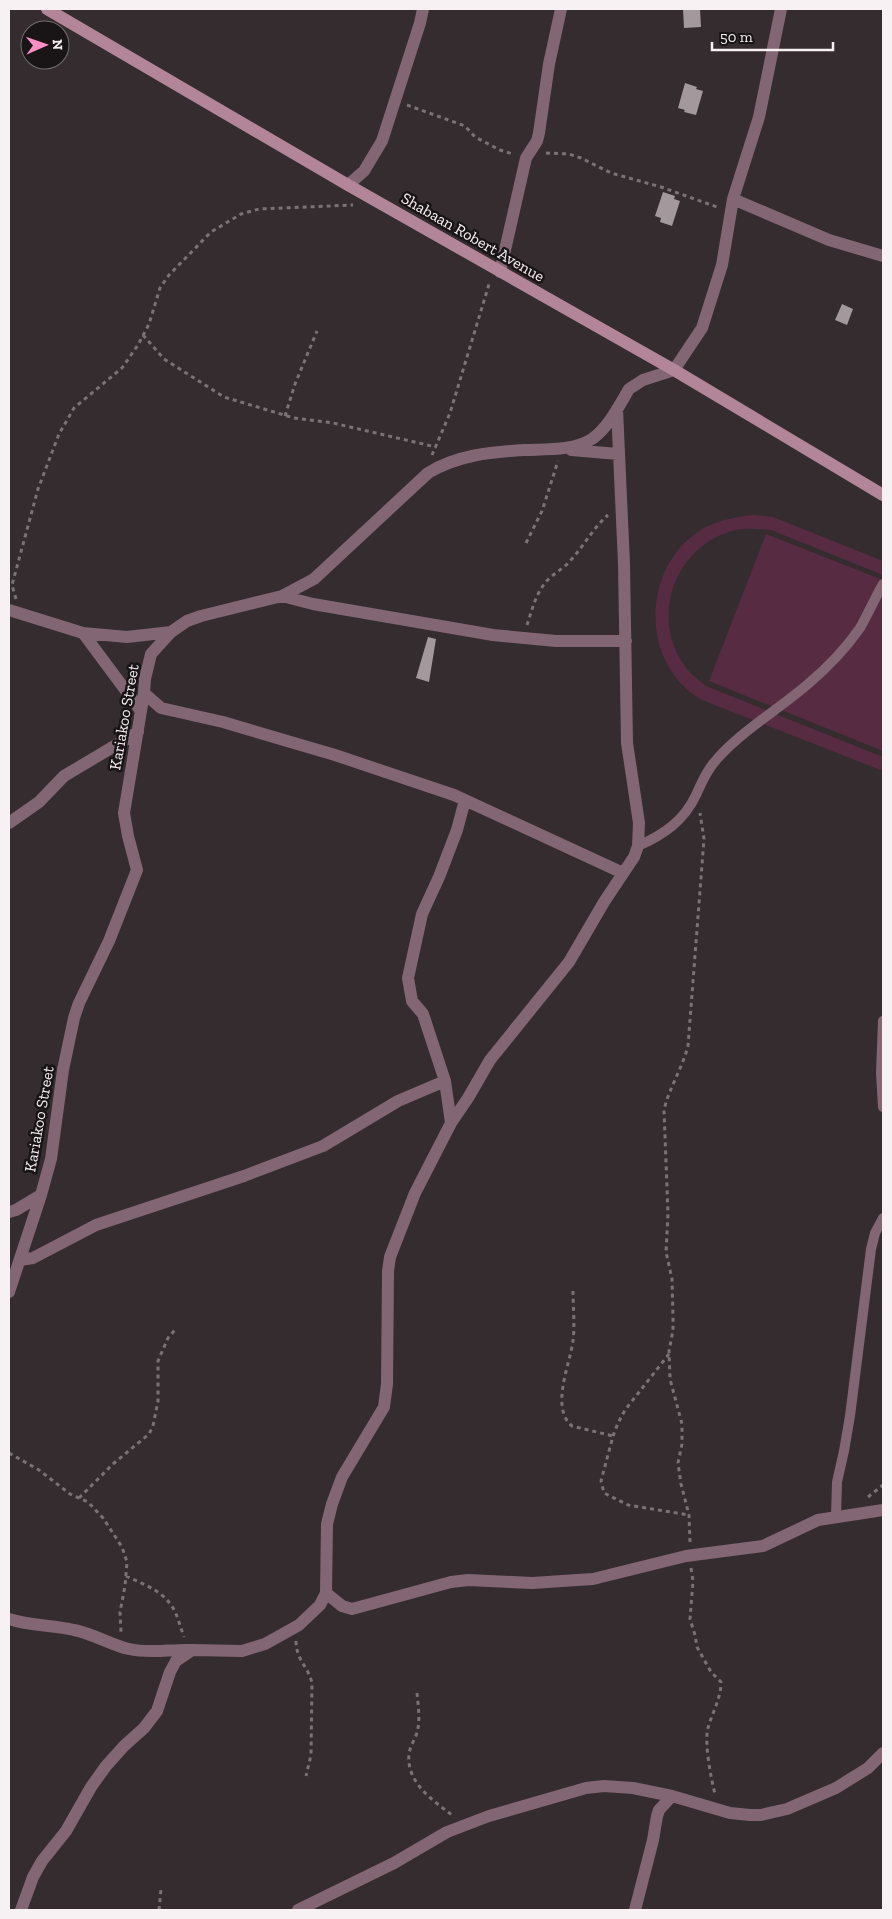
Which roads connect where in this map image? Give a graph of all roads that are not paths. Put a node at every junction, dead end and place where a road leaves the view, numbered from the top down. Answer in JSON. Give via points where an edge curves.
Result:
{"nodes":[{"id":1,"x":46,"y":9,"type":"edge"},
{"id":2,"x":423,"y":9,"type":"edge"},
{"id":3,"x":561,"y":9,"type":"edge"},
{"id":4,"x":781,"y":9,"type":"edge"},
{"id":5,"x":348,"y":184,"type":"junction"},
{"id":6,"x":732,"y":206,"type":"junction"},
{"id":7,"x":883,"y":256,"type":"edge"},
{"id":8,"x":497,"y":270,"type":"junction"},
{"id":9,"x":674,"y":370,"type":"junction"},
{"id":10,"x":617,"y":409,"type":"junction"},
{"id":11,"x":561,"y":449,"type":"junction"},
{"id":12,"x":618,"y":454,"type":"junction"},
{"id":13,"x":883,"y":495,"type":"edge"},
{"id":14,"x":883,"y":584,"type":"edge"},
{"id":15,"x":282,"y":596,"type":"junction"},
{"id":16,"x":9,"y":610,"type":"edge"},
{"id":17,"x":171,"y":632,"type":"junction"},
{"id":18,"x":83,"y":633,"type":"junction"},
{"id":19,"x":626,"y":641,"type":"junction"},
{"id":20,"x":144,"y":693,"type":"junction"},
{"id":21,"x":141,"y":711,"type":"junction"},
{"id":22,"x":138,"y":732,"type":"junction"},
{"id":23,"x":465,"y":800,"type":"junction"},
{"id":24,"x":9,"y":823,"type":"edge"},
{"id":25,"x":638,"y":846,"type":"junction"},
{"id":26,"x":623,"y":873,"type":"junction"},
{"id":27,"x":883,"y":1021,"type":"edge"},
{"id":28,"x":445,"y":1081,"type":"junction"},
{"id":29,"x":883,"y":1107,"type":"edge"},
{"id":30,"x":450,"y":1123,"type":"junction"},
{"id":31,"x":41,"y":1195,"type":"junction"},
{"id":32,"x":9,"y":1212,"type":"edge"},
{"id":33,"x":883,"y":1218,"type":"edge"},
{"id":34,"x":20,"y":1260,"type":"junction"},
{"id":35,"x":9,"y":1292,"type":"edge"},
{"id":36,"x":883,"y":1510,"type":"edge"},
{"id":37,"x":836,"y":1516,"type":"junction"},
{"id":38,"x":326,"y":1593,"type":"junction"},
{"id":39,"x":9,"y":1619,"type":"edge"},
{"id":40,"x":191,"y":1650,"type":"junction"},
{"id":41,"x":883,"y":1753,"type":"edge"},
{"id":42,"x":672,"y":1796,"type":"junction"},
{"id":43,"x":326,"y":1898,"type":"junction"},
{"id":44,"x":21,"y":1910,"type":"edge"},
{"id":45,"x":298,"y":1910,"type":"edge"},
{"id":46,"x":321,"y":1910,"type":"edge"},
{"id":47,"x":635,"y":1910,"type":"edge"}],
"edges":[{"from":1,"to":5,"type":"street","name":"Shabaan Robert Avenue"},
{"from":2,"to":5,"type":"street","via":[[382,140],[369,165]]},
{"from":3,"to":8,"type":"street","via":[[539,133],[528,155]]},
{"from":4,"to":6,"type":"street","via":[[759,117]]},
{"from":5,"to":8,"type":"street","name":"Shabaan Robert Avenue"},
{"from":6,"to":7,"type":"street"},
{"from":6,"to":9,"type":"street","via":[[722,265],[702,328]]},
{"from":8,"to":9,"type":"street","name":"Shabaan Robert Avenue"},
{"from":9,"to":10,"type":"street","name":"Kariakoo Street","via":[[634,385]]},
{"from":9,"to":13,"type":"street","name":"Shabaan Robert Avenue"},
{"from":10,"to":11,"type":"street","name":"Kariakoo Street","via":[[592,438]]},
{"from":10,"to":12,"type":"street"},
{"from":11,"to":12,"type":"street"},
{"from":11,"to":15,"type":"street","name":"Kariakoo Street","via":[[485,453],[439,466],[428,472],[314,580]]},
{"from":12,"to":19,"type":"street"},
{"from":14,"to":25,"type":"lane","via":[[859,628],[831,664],[718,758],[686,814],[678,822],[657,838]]},
{"from":15,"to":17,"type":"street","name":"Kariakoo Street","via":[[201,616]]},
{"from":15,"to":19,"type":"street","via":[[493,635],[556,641]]},
{"from":16,"to":18,"type":"street"},
{"from":17,"to":18,"type":"street","via":[[127,637]]},
{"from":17,"to":20,"type":"street","name":"Kariakoo Street","via":[[151,654]]},
{"from":18,"to":21,"type":"street"},
{"from":19,"to":25,"type":"street","via":[[627,743],[639,823]]},
{"from":20,"to":21,"type":"street","name":"Kariakoo Street"},
{"from":20,"to":23,"type":"street","via":[[161,708],[279,738]]},
{"from":21,"to":22,"type":"street","name":"Kariakoo Street"},
{"from":22,"to":24,"type":"street","via":[[64,776],[39,802]]},
{"from":22,"to":31,"type":"street","name":"Kariakoo Street","via":[[124,813],[137,870],[74,1018]]},
{"from":23,"to":26,"type":"street"},
{"from":23,"to":28,"type":"street","via":[[440,877],[422,914],[408,978],[412,1001],[423,1014]]},
{"from":25,"to":26,"type":"street"},
{"from":26,"to":30,"type":"street","via":[[568,962],[490,1060]]},
{"from":27,"to":29,"type":"lane"},
{"from":28,"to":30,"type":"street"},
{"from":28,"to":34,"type":"street","via":[[398,1101],[323,1146],[96,1225],[41,1254]]},
{"from":30,"to":38,"type":"street","via":[[415,1193],[390,1257],[384,1407],[342,1477],[332,1504],[326,1541]]},
{"from":31,"to":32,"type":"street"},
{"from":31,"to":34,"type":"street","name":"Kariakoo Street"},
{"from":33,"to":37,"type":"lane","via":[[871,1249],[850,1416],[837,1482]]},
{"from":34,"to":35,"type":"street","name":"Kariakoo Street"},
{"from":36,"to":37,"type":"street"},
{"from":37,"to":38,"type":"street","via":[[818,1520],[763,1546],[690,1555],[593,1579],[532,1583],[451,1582],[352,1609],[342,1606]]},
{"from":38,"to":40,"type":"street","via":[[320,1605],[299,1625],[265,1644],[242,1652]]},
{"from":39,"to":40,"type":"street","via":[[24,1624],[72,1629],[123,1647],[154,1652]]},
{"from":40,"to":44,"type":"street","via":[[176,1661],[157,1711],[106,1766],[66,1832],[42,1861],[28,1887]]},
{"from":41,"to":42,"type":"street","via":[[868,1768],[836,1788],[787,1809],[750,1815],[726,1812]]},
{"from":42,"to":43,"type":"street","via":[[633,1788],[586,1788],[446,1832]]},
{"from":42,"to":47,"type":"street","via":[[657,1816]]},
{"from":43,"to":45,"type":"street"},
{"from":43,"to":46,"type":"street"}]}
